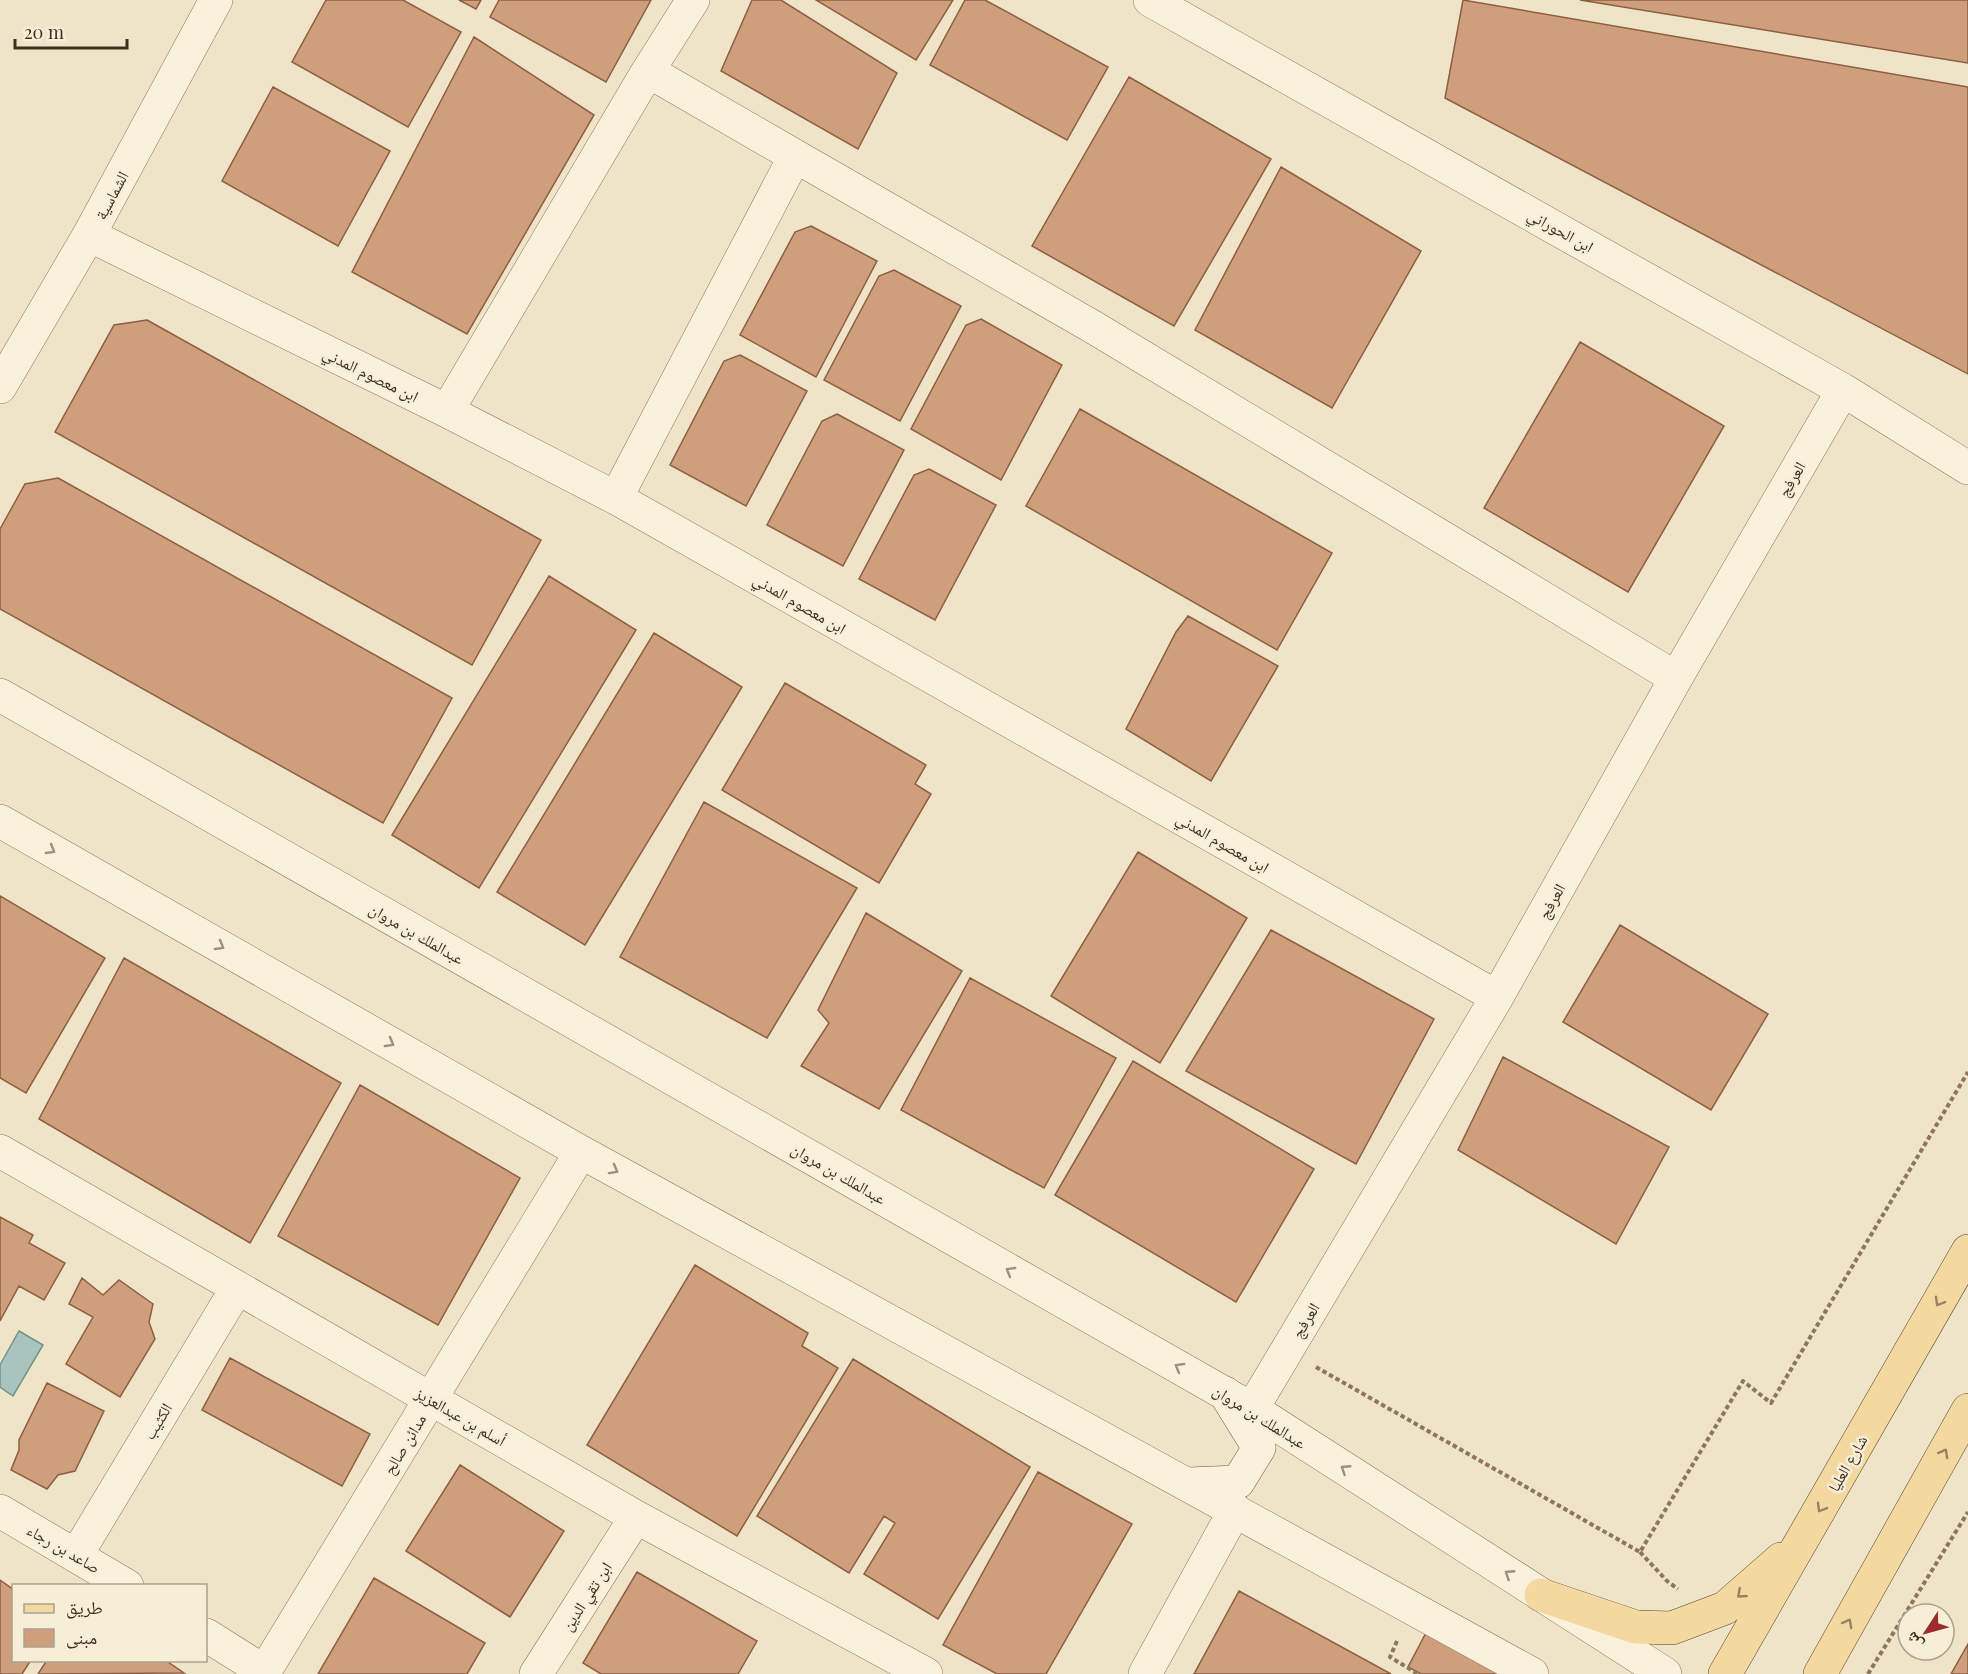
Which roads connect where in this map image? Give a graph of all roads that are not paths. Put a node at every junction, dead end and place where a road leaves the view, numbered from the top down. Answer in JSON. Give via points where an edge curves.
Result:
{"nodes":[{"id":1,"x":216,"y":0,"type":"edge"},
{"id":2,"x":693,"y":0,"type":"edge"},
{"id":3,"x":1150,"y":0,"type":"edge"},
{"id":4,"x":648,"y":71,"type":"junction"},
{"id":5,"x":795,"y":156,"type":"junction"},
{"id":6,"x":89,"y":236,"type":"junction"},
{"id":7,"x":0,"y":387,"type":"edge"},
{"id":8,"x":1844,"y":390,"type":"junction"},
{"id":9,"x":447,"y":411,"type":"junction"},
{"id":10,"x":1968,"y":468,"type":"edge"},
{"id":11,"x":616,"y":498,"type":"junction"},
{"id":12,"x":1676,"y":678,"type":"junction"},
{"id":13,"x":0,"y":695,"type":"edge"},
{"id":14,"x":0,"y":821,"type":"edge"},
{"id":15,"x":1497,"y":997,"type":"junction"},
{"id":16,"x":0,"y":1151,"type":"edge"},
{"id":17,"x":581,"y":1152,"type":"junction"},
{"id":18,"x":1968,"y":1251,"type":"edge"},
{"id":19,"x":237,"y":1288,"type":"junction"},
{"id":20,"x":431,"y":1398,"type":"junction"},
{"id":21,"x":1238,"y":1401,"type":"junction"},
{"id":22,"x":1968,"y":1410,"type":"edge"},
{"id":23,"x":1189,"y":1484,"type":"junction"},
{"id":24,"x":1235,"y":1510,"type":"junction"},
{"id":25,"x":0,"y":1511,"type":"edge"},
{"id":26,"x":636,"y":1517,"type":"junction"},
{"id":27,"x":1801,"y":1542,"type":"junction"},
{"id":28,"x":76,"y":1554,"type":"junction"},
{"id":29,"x":124,"y":1584,"type":"edge"},
{"id":30,"x":1541,"y":1595,"type":"junction"},
{"id":31,"x":207,"y":1636,"type":"edge"},
{"id":32,"x":264,"y":1673,"type":"edge"},
{"id":33,"x":536,"y":1674,"type":"edge"},
{"id":34,"x":926,"y":1674,"type":"edge"},
{"id":35,"x":1145,"y":1674,"type":"edge"},
{"id":36,"x":1532,"y":1674,"type":"edge"},
{"id":37,"x":1665,"y":1674,"type":"edge"},
{"id":38,"x":1725,"y":1674,"type":"edge"},
{"id":39,"x":1820,"y":1674,"type":"edge"}],
"edges":[{"from":1,"to":6,"type":"street","name":"الشماسية"},
{"from":2,"to":4,"type":"street"},
{"from":3,"to":8,"type":"street","name":"ابن الحوراني"},
{"from":4,"to":5,"type":"street"},
{"from":4,"to":9,"type":"street"},
{"from":5,"to":11,"type":"street"},
{"from":5,"to":12,"type":"street","via":[[1093,327]]},
{"from":6,"to":7,"type":"street","name":"الشماسية"},
{"from":6,"to":9,"type":"street","name":"ابن معصوم المدني"},
{"from":8,"to":10,"type":"street","name":"ابن الحوراني"},
{"from":8,"to":12,"type":"street","name":"العرفج"},
{"from":9,"to":11,"type":"street","name":"ابن معصوم المدني"},
{"from":11,"to":15,"type":"street","name":"ابن معصوم المدني"},
{"from":12,"to":15,"type":"street","name":"العرفج"},
{"from":21,"to":13,"type":"street","name":"عبدالملك بن مروان","one_way":true},
{"from":14,"to":17,"type":"street","one_way":true},
{"from":15,"to":21,"type":"street","name":"العرفج","via":[[1287,1350]]},
{"from":16,"to":19,"type":"street","name":"أسلم بن عبدالعزيز"},
{"from":17,"to":20,"type":"street","name":"مدائن صالح"},
{"from":17,"to":23,"type":"street","one_way":true},
{"from":18,"to":27,"type":"main road","name":"شارع العليا","one_way":true},
{"from":19,"to":20,"type":"street","name":"أسلم بن عبدالعزيز"},
{"from":19,"to":28,"type":"street","name":"الكثيب"},
{"from":20,"to":26,"type":"street","name":"أسلم بن عبدالعزيز"},
{"from":20,"to":32,"type":"street","name":"مدائن صالح"},
{"from":21,"to":23,"type":"street","via":[[1259,1448],[1238,1482]]},
{"from":30,"to":21,"type":"street","name":"عبدالملك بن مروان","one_way":true},
{"from":39,"to":22,"type":"main road","one_way":true},
{"from":23,"to":24,"type":"street"},
{"from":24,"to":35,"type":"street"},
{"from":24,"to":36,"type":"street"},
{"from":25,"to":28,"type":"street","name":"صاعد بن رجاء"},
{"from":26,"to":33,"type":"street","name":"ابن تقي الدين"},
{"from":26,"to":34,"type":"street","name":"أسلم بن عبدالعزيز"},
{"from":27,"to":30,"type":"main road","one_way":true,"via":[[1725,1608],[1672,1628],[1636,1627]]},
{"from":27,"to":38,"type":"main road","name":"شارع العليا"},
{"from":28,"to":29,"type":"street","name":"صاعد بن رجاء"},
{"from":30,"to":37,"type":"street","name":"عبدالملك بن مروان"},
{"from":31,"to":32,"type":"street"}]}
